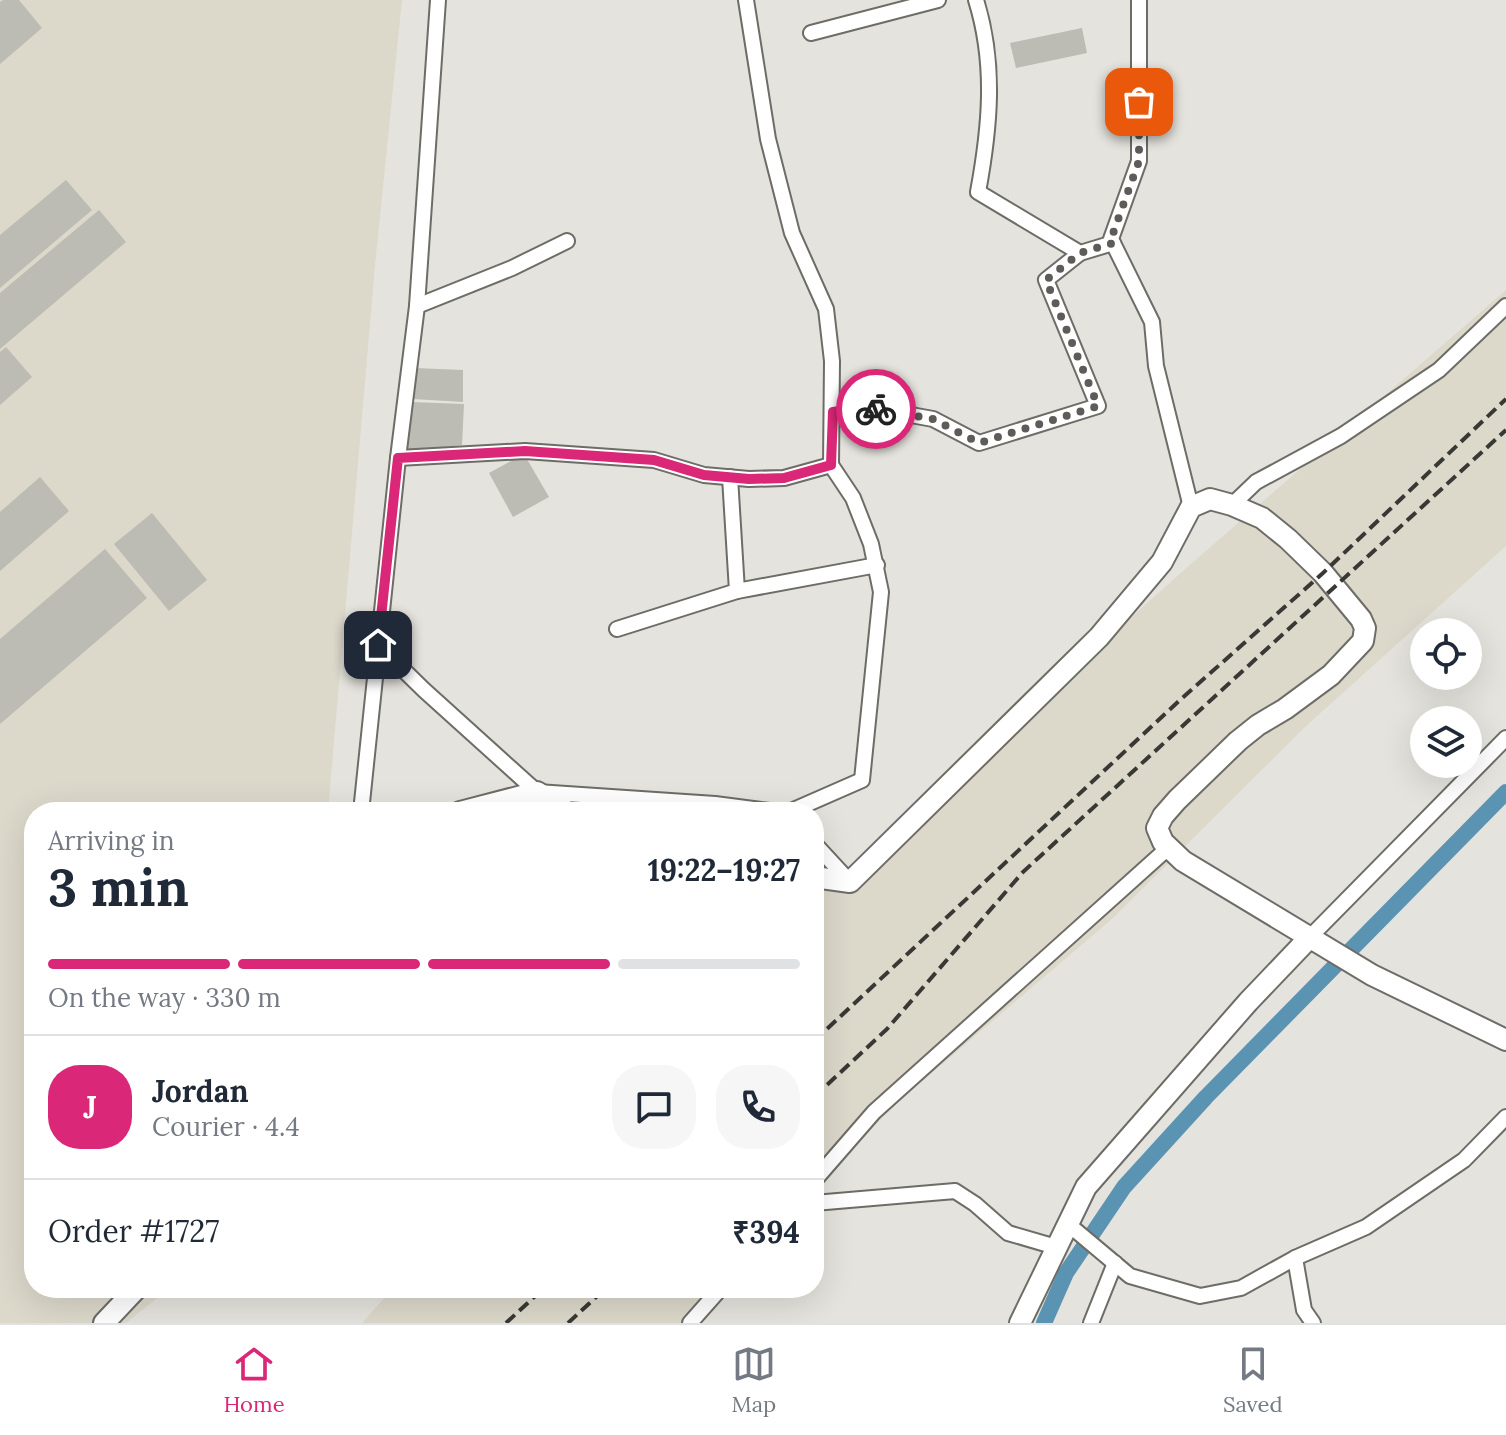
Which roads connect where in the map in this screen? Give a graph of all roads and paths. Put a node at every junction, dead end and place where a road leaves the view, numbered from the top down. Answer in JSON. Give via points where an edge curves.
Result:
{"nodes":[{"id":1,"x":438,"y":0,"type":"edge"},
{"id":2,"x":746,"y":0,"type":"edge"},
{"id":3,"x":938,"y":0,"type":"edge"},
{"id":4,"x":976,"y":0,"type":"edge"},
{"id":5,"x":1139,"y":0,"type":"edge"},
{"id":6,"x":811,"y":33,"type":"dead end"},
{"id":7,"x":567,"y":241,"type":"dead end"},
{"id":8,"x":1113,"y":243,"type":"junction"},
{"id":9,"x":1080,"y":253,"type":"junction"},
{"id":10,"x":417,"y":306,"type":"junction"},
{"id":11,"x":1506,"y":306,"type":"edge"},
{"id":12,"x":833,"y":412,"type":"junction"},
{"id":13,"x":398,"y":458,"type":"junction"},
{"id":14,"x":831,"y":465,"type":"junction"},
{"id":15,"x":730,"y":477,"type":"junction"},
{"id":16,"x":1232,"y":505,"type":"junction"},
{"id":17,"x":1191,"y":507,"type":"junction"},
{"id":18,"x":877,"y":565,"type":"junction"},
{"id":19,"x":737,"y":591,"type":"junction"},
{"id":20,"x":617,"y":629,"type":"dead end"},
{"id":21,"x":378,"y":645,"type":"junction"},
{"id":22,"x":1506,"y":738,"type":"edge"},
{"id":23,"x":537,"y":792,"type":"junction"},
{"id":24,"x":362,"y":802,"type":"edge"},
{"id":25,"x":498,"y":802,"type":"edge"},
{"id":26,"x":552,"y":802,"type":"edge"},
{"id":27,"x":685,"y":802,"type":"edge"},
{"id":28,"x":812,"y":802,"type":"edge"},
{"id":29,"x":1168,"y":848,"type":"junction"},
{"id":30,"x":824,"y":854,"type":"edge"},
{"id":31,"x":824,"y":878,"type":"edge"},
{"id":32,"x":850,"y":882,"type":"junction"},
{"id":33,"x":1310,"y":937,"type":"junction"},
{"id":34,"x":1506,"y":1040,"type":"edge"},
{"id":35,"x":1506,"y":1117,"type":"edge"},
{"id":36,"x":824,"y":1170,"type":"edge"},
{"id":37,"x":824,"y":1202,"type":"edge"},
{"id":38,"x":1068,"y":1224,"type":"junction"},
{"id":39,"x":1056,"y":1247,"type":"junction"},
{"id":40,"x":1295,"y":1258,"type":"junction"},
{"id":41,"x":1114,"y":1262,"type":"junction"},
{"id":42,"x":128,"y":1298,"type":"edge"},
{"id":43,"x":712,"y":1298,"type":"edge"},
{"id":44,"x":104,"y":1323,"type":"edge"},
{"id":45,"x":690,"y":1323,"type":"edge"},
{"id":46,"x":1020,"y":1323,"type":"edge"},
{"id":47,"x":1091,"y":1323,"type":"edge"},
{"id":48,"x":1313,"y":1323,"type":"edge"}],
"edges":[{"from":1,"to":10,"type":"street"},
{"from":2,"to":12,"type":"street","via":[[768,139],[792,233],[826,309]]},
{"from":3,"to":6,"type":"street"},
{"from":4,"to":9,"type":"street","via":[[990,72],[987,145],[978,192]]},
{"from":5,"to":8,"type":"street","via":[[1139,161]]},
{"from":7,"to":10,"type":"street"},
{"from":8,"to":9,"type":"street"},
{"from":8,"to":17,"type":"street","via":[[1152,322],[1156,366]]},
{"from":9,"to":12,"type":"street","via":[[1046,280],[1098,406],[979,443],[933,419],[867,407]]},
{"from":10,"to":13,"type":"street"},
{"from":11,"to":16,"type":"street","via":[[1439,370],[1341,436],[1256,482]]},
{"from":12,"to":14,"type":"street"},
{"from":13,"to":15,"type":"street","via":[[525,451],[654,460]]},
{"from":13,"to":21,"type":"street"},
{"from":14,"to":15,"type":"street","via":[[784,478]]},
{"from":14,"to":18,"type":"street","via":[[853,498]]},
{"from":15,"to":19,"type":"street"},
{"from":16,"to":17,"type":"street","via":[[1210,499]]},
{"from":16,"to":29,"type":"street","via":[[1262,518],[1323,573],[1361,619],[1363,641],[1331,675],[1238,741],[1177,800],[1157,828]]},
{"from":17,"to":32,"type":"street","via":[[1162,562],[1099,637]]},
{"from":18,"to":19,"type":"street"},
{"from":18,"to":28,"type":"street","via":[[881,592],[862,780]]},
{"from":19,"to":20,"type":"street"},
{"from":21,"to":23,"type":"street"},
{"from":21,"to":24,"type":"street"},
{"from":22,"to":33,"type":"street"},
{"from":23,"to":25,"type":"street"},
{"from":23,"to":26,"type":"street"},
{"from":23,"to":27,"type":"street"},
{"from":29,"to":33,"type":"street"},
{"from":29,"to":36,"type":"street","via":[[874,1112]]},
{"from":30,"to":32,"type":"street"},
{"from":31,"to":32,"type":"street"},
{"from":33,"to":34,"type":"street","via":[[1372,975]]},
{"from":33,"to":38,"type":"street","via":[[1086,1187]]},
{"from":35,"to":40,"type":"street","via":[[1464,1160],[1366,1227]]},
{"from":37,"to":39,"type":"street","via":[[955,1191],[1008,1233]]},
{"from":38,"to":39,"type":"street"},
{"from":38,"to":41,"type":"street"},
{"from":39,"to":46,"type":"street"},
{"from":40,"to":41,"type":"street","via":[[1241,1288],[1200,1296],[1130,1276]]},
{"from":40,"to":48,"type":"street","via":[[1304,1310]]},
{"from":41,"to":47,"type":"street"},
{"from":42,"to":44,"type":"street"},
{"from":43,"to":45,"type":"street"}]}
